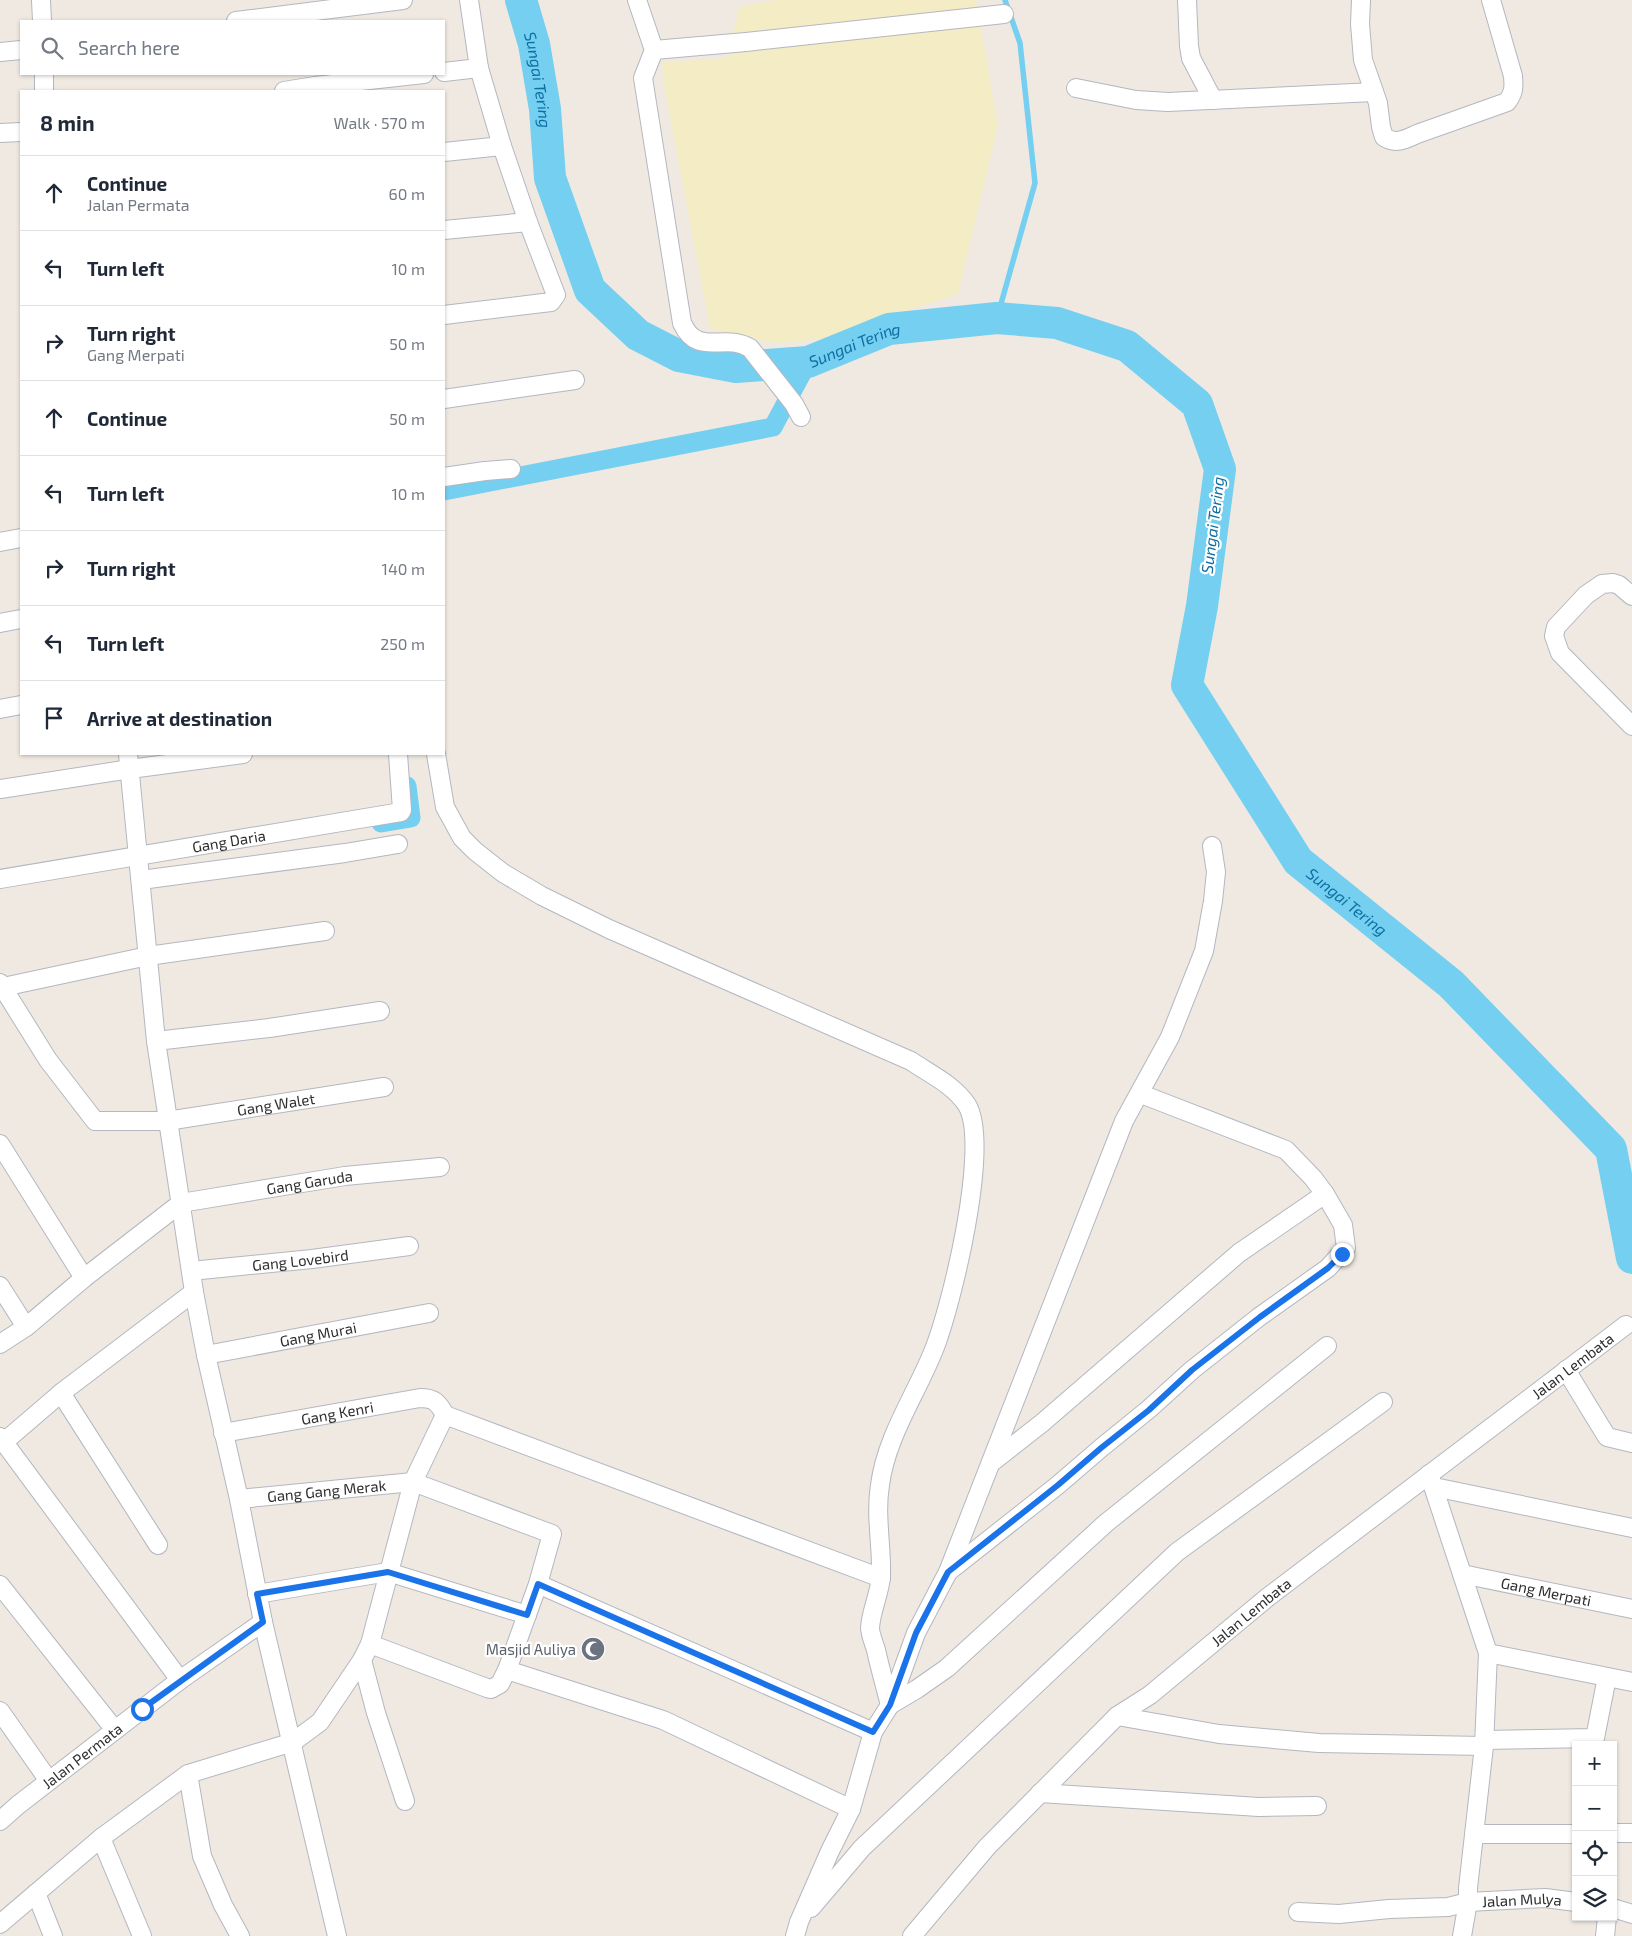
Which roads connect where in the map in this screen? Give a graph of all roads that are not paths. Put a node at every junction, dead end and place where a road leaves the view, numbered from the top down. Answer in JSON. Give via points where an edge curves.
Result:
{"nodes":[{"id":1,"x":41,"y":0,"type":"edge"},
{"id":2,"x":403,"y":0,"type":"edge"},
{"id":3,"x":468,"y":0,"type":"edge"},
{"id":4,"x":637,"y":0,"type":"edge"},
{"id":5,"x":1187,"y":0,"type":"edge"},
{"id":6,"x":1361,"y":0,"type":"edge"},
{"id":7,"x":1491,"y":0,"type":"edge"},
{"id":8,"x":306,"y":11,"type":"edge"},
{"id":9,"x":1004,"y":14,"type":"dead end"},
{"id":10,"x":42,"y":20,"type":"edge"},
{"id":11,"x":243,"y":20,"type":"edge"},
{"id":12,"x":20,"y":50,"type":"edge"},
{"id":13,"x":654,"y":50,"type":"junction"},
{"id":14,"x":0,"y":52,"type":"edge"},
{"id":15,"x":479,"y":68,"type":"junction"},
{"id":16,"x":445,"y":72,"type":"edge"},
{"id":17,"x":44,"y":75,"type":"edge"},
{"id":18,"x":413,"y":75,"type":"edge"},
{"id":19,"x":315,"y":84,"type":"edge"},
{"id":20,"x":1076,"y":88,"type":"dead end"},
{"id":21,"x":44,"y":90,"type":"edge"},
{"id":22,"x":288,"y":90,"type":"edge"},
{"id":23,"x":1374,"y":92,"type":"junction"},
{"id":24,"x":1213,"y":100,"type":"junction"},
{"id":25,"x":20,"y":132,"type":"edge"},
{"id":26,"x":0,"y":133,"type":"edge"},
{"id":27,"x":502,"y":146,"type":"junction"},
{"id":28,"x":445,"y":152,"type":"edge"},
{"id":29,"x":528,"y":222,"type":"junction"},
{"id":30,"x":445,"y":230,"type":"edge"},
{"id":31,"x":445,"y":315,"type":"edge"},
{"id":32,"x":575,"y":380,"type":"dead end"},
{"id":33,"x":445,"y":399,"type":"edge"},
{"id":34,"x":801,"y":417,"type":"dead end"},
{"id":35,"x":511,"y":470,"type":"dead end"},
{"id":36,"x":445,"y":478,"type":"edge"},
{"id":37,"x":20,"y":538,"type":"edge"},
{"id":38,"x":0,"y":542,"type":"edge"},
{"id":39,"x":1632,"y":596,"type":"edge"},
{"id":40,"x":20,"y":618,"type":"edge"},
{"id":41,"x":0,"y":622,"type":"edge"},
{"id":42,"x":20,"y":705,"type":"edge"},
{"id":43,"x":0,"y":709,"type":"edge"},
{"id":44,"x":1632,"y":726,"type":"edge"},
{"id":45,"x":227,"y":755,"type":"edge"},
{"id":46,"x":398,"y":755,"type":"edge"},
{"id":47,"x":436,"y":755,"type":"edge"},
{"id":48,"x":129,"y":761,"type":"edge"},
{"id":49,"x":0,"y":789,"type":"edge"},
{"id":50,"x":398,"y":844,"type":"dead end"},
{"id":51,"x":1212,"y":846,"type":"dead end"},
{"id":52,"x":137,"y":857,"type":"junction"},
{"id":53,"x":141,"y":878,"type":"junction"},
{"id":54,"x":0,"y":879,"type":"edge"},
{"id":55,"x":326,"y":931,"type":"dead end"},
{"id":56,"x":148,"y":956,"type":"junction"},
{"id":57,"x":2,"y":985,"type":"edge"},
{"id":58,"x":380,"y":1011,"type":"dead end"},
{"id":59,"x":156,"y":1041,"type":"junction"},
{"id":60,"x":384,"y":1086,"type":"dead end"},
{"id":61,"x":1140,"y":1094,"type":"junction"},
{"id":62,"x":168,"y":1121,"type":"junction"},
{"id":63,"x":0,"y":1144,"type":"edge"},
{"id":64,"x":440,"y":1167,"type":"dead end"},
{"id":65,"x":1324,"y":1194,"type":"junction"},
{"id":66,"x":181,"y":1203,"type":"junction"},
{"id":67,"x":409,"y":1246,"type":"dead end"},
{"id":68,"x":191,"y":1271,"type":"junction"},
{"id":69,"x":84,"y":1278,"type":"junction"},
{"id":70,"x":0,"y":1286,"type":"edge"},
{"id":71,"x":194,"y":1292,"type":"junction"},
{"id":72,"x":429,"y":1313,"type":"dead end"},
{"id":73,"x":1626,"y":1325,"type":"dead end"},
{"id":74,"x":26,"y":1327,"type":"junction"},
{"id":75,"x":0,"y":1344,"type":"edge"},
{"id":76,"x":1327,"y":1346,"type":"dead end"},
{"id":77,"x":206,"y":1355,"type":"junction"},
{"id":78,"x":1566,"y":1370,"type":"junction"},
{"id":79,"x":61,"y":1393,"type":"junction"},
{"id":80,"x":1383,"y":1402,"type":"dead end"},
{"id":81,"x":445,"y":1415,"type":"junction"},
{"id":82,"x":223,"y":1433,"type":"junction"},
{"id":83,"x":2,"y":1439,"type":"edge"},
{"id":84,"x":1632,"y":1443,"type":"edge"},
{"id":85,"x":991,"y":1464,"type":"junction"},
{"id":86,"x":1432,"y":1481,"type":"junction"},
{"id":87,"x":413,"y":1482,"type":"junction"},
{"id":88,"x":239,"y":1499,"type":"junction"},
{"id":89,"x":1632,"y":1528,"type":"edge"},
{"id":90,"x":158,"y":1545,"type":"dead end"},
{"id":91,"x":388,"y":1572,"type":"junction"},
{"id":92,"x":948,"y":1572,"type":"junction"},
{"id":93,"x":1462,"y":1574,"type":"junction"},
{"id":94,"x":881,"y":1578,"type":"junction"},
{"id":95,"x":538,"y":1584,"type":"junction"},
{"id":96,"x":0,"y":1585,"type":"edge"},
{"id":97,"x":257,"y":1594,"type":"junction"},
{"id":98,"x":1632,"y":1609,"type":"edge"},
{"id":99,"x":527,"y":1615,"type":"junction"},
{"id":100,"x":263,"y":1622,"type":"junction"},
{"id":101,"x":366,"y":1652,"type":"junction"},
{"id":102,"x":1488,"y":1653,"type":"junction"},
{"id":103,"x":507,"y":1670,"type":"junction"},
{"id":104,"x":1607,"y":1677,"type":"junction"},
{"id":105,"x":180,"y":1680,"type":"junction"},
{"id":106,"x":1632,"y":1682,"type":"edge"},
{"id":107,"x":890,"y":1705,"type":"junction"},
{"id":108,"x":0,"y":1711,"type":"edge"},
{"id":109,"x":1117,"y":1716,"type":"junction"},
{"id":110,"x":116,"y":1730,"type":"junction"},
{"id":111,"x":873,"y":1732,"type":"junction"},
{"id":112,"x":293,"y":1742,"type":"junction"},
{"id":113,"x":1484,"y":1743,"type":"junction"},
{"id":114,"x":188,"y":1774,"type":"junction"},
{"id":115,"x":49,"y":1781,"type":"junction"},
{"id":116,"x":1040,"y":1793,"type":"junction"},
{"id":117,"x":406,"y":1801,"type":"dead end"},
{"id":118,"x":1317,"y":1806,"type":"dead end"},
{"id":119,"x":851,"y":1809,"type":"junction"},
{"id":120,"x":0,"y":1821,"type":"edge"},
{"id":121,"x":1632,"y":1833,"type":"edge"},
{"id":122,"x":1474,"y":1834,"type":"junction"},
{"id":123,"x":1572,"y":1834,"type":"edge"},
{"id":124,"x":1617,"y":1834,"type":"edge"},
{"id":125,"x":101,"y":1838,"type":"junction"},
{"id":126,"x":36,"y":1893,"type":"junction"},
{"id":127,"x":1572,"y":1901,"type":"edge"},
{"id":128,"x":1468,"y":1902,"type":"junction"},
{"id":129,"x":1617,"y":1909,"type":"edge"},
{"id":130,"x":1298,"y":1912,"type":"dead end"},
{"id":131,"x":1632,"y":1914,"type":"edge"},
{"id":132,"x":1607,"y":1921,"type":"edge"},
{"id":133,"x":0,"y":1924,"type":"edge"},
{"id":134,"x":797,"y":1929,"type":"edge"},
{"id":135,"x":53,"y":1936,"type":"edge"},
{"id":136,"x":142,"y":1936,"type":"edge"},
{"id":137,"x":240,"y":1936,"type":"edge"},
{"id":138,"x":337,"y":1936,"type":"edge"},
{"id":139,"x":912,"y":1936,"type":"edge"},
{"id":140,"x":1462,"y":1936,"type":"edge"},
{"id":141,"x":1606,"y":1936,"type":"edge"}],
"edges":[{"from":1,"to":10,"type":"street"},
{"from":2,"to":8,"type":"street"},
{"from":3,"to":15,"type":"street"},
{"from":4,"to":13,"type":"street"},
{"from":5,"to":24,"type":"street","via":[[1191,58]]},
{"from":6,"to":23,"type":"street","via":[[1363,60]]},
{"from":7,"to":23,"type":"street","via":[[1513,76],[1512,95],[1507,102],[1395,142],[1384,136]]},
{"from":8,"to":11,"type":"street"},
{"from":9,"to":13,"type":"street"},
{"from":12,"to":14,"type":"street"},
{"from":13,"to":34,"type":"street","via":[[643,78],[682,322],[693,339],[750,348]]},
{"from":15,"to":16,"type":"street"},
{"from":15,"to":27,"type":"street"},
{"from":17,"to":21,"type":"street"},
{"from":18,"to":19,"type":"street"},
{"from":19,"to":22,"type":"street"},
{"from":20,"to":24,"type":"street","via":[[1136,100]]},
{"from":23,"to":24,"type":"street"},
{"from":25,"to":26,"type":"street"},
{"from":27,"to":28,"type":"street"},
{"from":27,"to":29,"type":"street"},
{"from":29,"to":30,"type":"street"},
{"from":29,"to":31,"type":"street","via":[[555,290],[555,299]]},
{"from":32,"to":33,"type":"street"},
{"from":35,"to":36,"type":"street"},
{"from":37,"to":38,"type":"street"},
{"from":39,"to":44,"type":"street","via":[[1613,582],[1602,584],[1586,595],[1556,627],[1554,636],[1560,653]]},
{"from":40,"to":41,"type":"street"},
{"from":42,"to":43,"type":"street"},
{"from":45,"to":48,"type":"street"},
{"from":46,"to":52,"type":"street","name":"Gang Daria","via":[[401,812]]},
{"from":47,"to":94,"type":"street","via":[[445,807],[462,838],[504,873],[609,929],[911,1062],[948,1085],[967,1106],[975,1147],[971,1197],[960,1259],[934,1351],[890,1447],[880,1485]]},
{"from":48,"to":49,"type":"street"},
{"from":48,"to":52,"type":"street"},
{"from":50,"to":53,"type":"street"},
{"from":51,"to":61,"type":"street","via":[[1216,872],[1204,951],[1170,1037]]},
{"from":52,"to":53,"type":"street"},
{"from":52,"to":54,"type":"street","name":"Gang Daria"},
{"from":53,"to":56,"type":"street"},
{"from":55,"to":56,"type":"street"},
{"from":56,"to":57,"type":"street"},
{"from":56,"to":59,"type":"street"},
{"from":57,"to":62,"type":"street","name":"Gang Walet","via":[[48,1060],[95,1121]]},
{"from":58,"to":59,"type":"street"},
{"from":59,"to":62,"type":"street"},
{"from":60,"to":62,"type":"street","name":"Gang Walet"},
{"from":61,"to":65,"type":"street","via":[[1286,1150],[1314,1178]]},
{"from":61,"to":85,"type":"street","via":[[1124,1121]]},
{"from":62,"to":66,"type":"street"},
{"from":63,"to":69,"type":"street"},
{"from":64,"to":66,"type":"street","name":"Gang Garuda","via":[[345,1176]]},
{"from":65,"to":85,"type":"street","via":[[1239,1253]]},
{"from":65,"to":92,"type":"street","via":[[1343,1225],[1346,1240],[1346,1248],[1328,1268],[1199,1364],[1149,1410]]},
{"from":66,"to":68,"type":"street"},
{"from":66,"to":69,"type":"street"},
{"from":67,"to":68,"type":"street","name":"Gang Lovebird","via":[[312,1260]]},
{"from":68,"to":71,"type":"street"},
{"from":69,"to":74,"type":"street"},
{"from":70,"to":74,"type":"street"},
{"from":71,"to":77,"type":"street"},
{"from":71,"to":79,"type":"street"},
{"from":72,"to":77,"type":"street","name":"Gang Murai"},
{"from":73,"to":78,"type":"street","name":"Jalan Lembata"},
{"from":74,"to":75,"type":"street"},
{"from":76,"to":107,"type":"street","via":[[1106,1523],[947,1668]]},
{"from":77,"to":82,"type":"street"},
{"from":78,"to":84,"type":"street","via":[[1606,1437]]},
{"from":78,"to":86,"type":"street","name":"Jalan Lembata"},
{"from":79,"to":83,"type":"street"},
{"from":79,"to":90,"type":"street"},
{"from":80,"to":134,"type":"street","via":[[1177,1552],[862,1848]]},
{"from":81,"to":82,"type":"street","name":"Gang Kenri","via":[[436,1400],[420,1398]]},
{"from":81,"to":87,"type":"street"},
{"from":81,"to":94,"type":"street"},
{"from":82,"to":88,"type":"street"},
{"from":83,"to":105,"type":"street"},
{"from":85,"to":92,"type":"street"},
{"from":86,"to":89,"type":"street"},
{"from":86,"to":93,"type":"street"},
{"from":86,"to":109,"type":"street","name":"Jalan Lembata","via":[[1268,1597],[1150,1694]]},
{"from":87,"to":88,"type":"street","name":"Gang Gang Merak"},
{"from":87,"to":91,"type":"street"},
{"from":87,"to":95,"type":"street","via":[[552,1534]]},
{"from":88,"to":97,"type":"street"},
{"from":91,"to":97,"type":"street"},
{"from":91,"to":99,"type":"street"},
{"from":91,"to":101,"type":"street"},
{"from":92,"to":107,"type":"street","via":[[916,1633]]},
{"from":93,"to":98,"type":"street","name":"Gang Merpati"},
{"from":93,"to":102,"type":"street"},
{"from":94,"to":107,"type":"street","via":[[870,1628]]},
{"from":95,"to":99,"type":"street"},
{"from":95,"to":111,"type":"street"},
{"from":96,"to":110,"type":"street"},
{"from":97,"to":100,"type":"street"},
{"from":99,"to":103,"type":"street"},
{"from":100,"to":105,"type":"street","name":"Jalan Permata"},
{"from":100,"to":112,"type":"street"},
{"from":101,"to":103,"type":"street","via":[[491,1689],[500,1684]]},
{"from":101,"to":112,"type":"street","via":[[320,1722]]},
{"from":101,"to":117,"type":"street","via":[[376,1713]]},
{"from":102,"to":104,"type":"street"},
{"from":102,"to":113,"type":"street"},
{"from":103,"to":119,"type":"street","via":[[663,1720]]},
{"from":104,"to":106,"type":"street"},
{"from":104,"to":113,"type":"street","via":[[1595,1738]]},
{"from":105,"to":110,"type":"street","name":"Jalan Permata"},
{"from":107,"to":111,"type":"street"},
{"from":108,"to":115,"type":"street"},
{"from":109,"to":113,"type":"street","via":[[1218,1734],[1320,1743]]},
{"from":109,"to":116,"type":"street","name":"Jalan Lembata"},
{"from":110,"to":115,"type":"street","name":"Jalan Permata"},
{"from":111,"to":119,"type":"street"},
{"from":112,"to":114,"type":"street"},
{"from":112,"to":138,"type":"street"},
{"from":113,"to":122,"type":"street"},
{"from":114,"to":125,"type":"street"},
{"from":114,"to":137,"type":"street","via":[[202,1856]]},
{"from":115,"to":120,"type":"street","name":"Jalan Permata"},
{"from":116,"to":118,"type":"street","via":[[1259,1806]]},
{"from":116,"to":139,"type":"street","name":"Jalan Lembata","via":[[987,1847]]},
{"from":119,"to":134,"type":"street"},
{"from":121,"to":124,"type":"street"},
{"from":122,"to":123,"type":"street"},
{"from":122,"to":128,"type":"street"},
{"from":125,"to":126,"type":"street"},
{"from":125,"to":136,"type":"street"},
{"from":126,"to":133,"type":"street"},
{"from":126,"to":135,"type":"street"},
{"from":127,"to":128,"type":"street","name":"Jalan Mulya","via":[[1545,1898]]},
{"from":128,"to":130,"type":"street","name":"Jalan Mulya","via":[[1448,1907],[1339,1914]]},
{"from":128,"to":140,"type":"street"},
{"from":129,"to":131,"type":"street"},
{"from":132,"to":141,"type":"street"}]}
